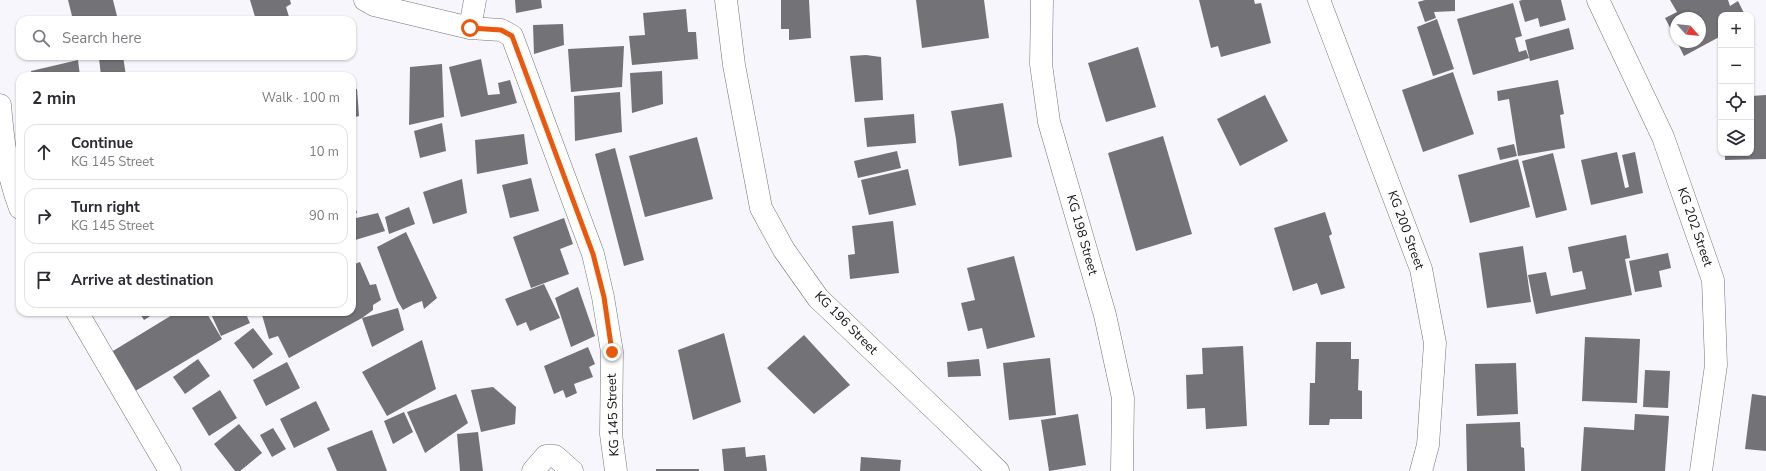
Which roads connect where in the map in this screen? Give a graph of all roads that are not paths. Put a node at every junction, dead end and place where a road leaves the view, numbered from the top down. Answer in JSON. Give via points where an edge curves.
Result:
{"nodes":[{"id":1,"x":365,"y":0,"type":"edge"},
{"id":2,"x":476,"y":0,"type":"edge"},
{"id":3,"x":726,"y":0,"type":"edge"},
{"id":4,"x":1042,"y":0,"type":"edge"},
{"id":5,"x":1319,"y":0,"type":"edge"},
{"id":6,"x":1598,"y":0,"type":"edge"},
{"id":7,"x":470,"y":28,"type":"junction"},
{"id":8,"x":0,"y":105,"type":"edge"},
{"id":9,"x":16,"y":198,"type":"edge"},
{"id":10,"x":79,"y":316,"type":"edge"},
{"id":11,"x":170,"y":471,"type":"edge"},
{"id":12,"x":533,"y":471,"type":"edge"},
{"id":13,"x":572,"y":471,"type":"edge"},
{"id":14,"x":616,"y":471,"type":"edge"},
{"id":15,"x":998,"y":471,"type":"edge"},
{"id":16,"x":1122,"y":471,"type":"edge"},
{"id":17,"x":1421,"y":471,"type":"edge"},
{"id":18,"x":1701,"y":471,"type":"edge"}],
"edges":[{"from":1,"to":7,"type":"street","name":"KG 145 Street","via":[[374,5]]},
{"from":2,"to":7,"type":"street"},
{"from":3,"to":15,"type":"street","name":"KG 196 Street","via":[[734,65],[761,208],[784,250],[818,298]]},
{"from":4,"to":16,"type":"street","name":"KG 198 Street","via":[[1041,64],[1049,122],[1105,315],[1123,398]]},
{"from":5,"to":17,"type":"street","name":"KG 200 Street","via":[[1421,269],[1435,343],[1428,445]]},
{"from":6,"to":18,"type":"street","name":"KG 202 Street","via":[[1663,137],[1712,280],[1716,365]]},
{"from":7,"to":14,"type":"street","name":"KG 145 Street","via":[[501,30],[512,36],[593,254],[604,297],[612,352],[611,434]]},
{"from":8,"to":9,"type":"street","via":[[4,152]]},
{"from":10,"to":11,"type":"street"},
{"from":12,"to":13,"type":"street","via":[[546,456],[555,456]]}]}
